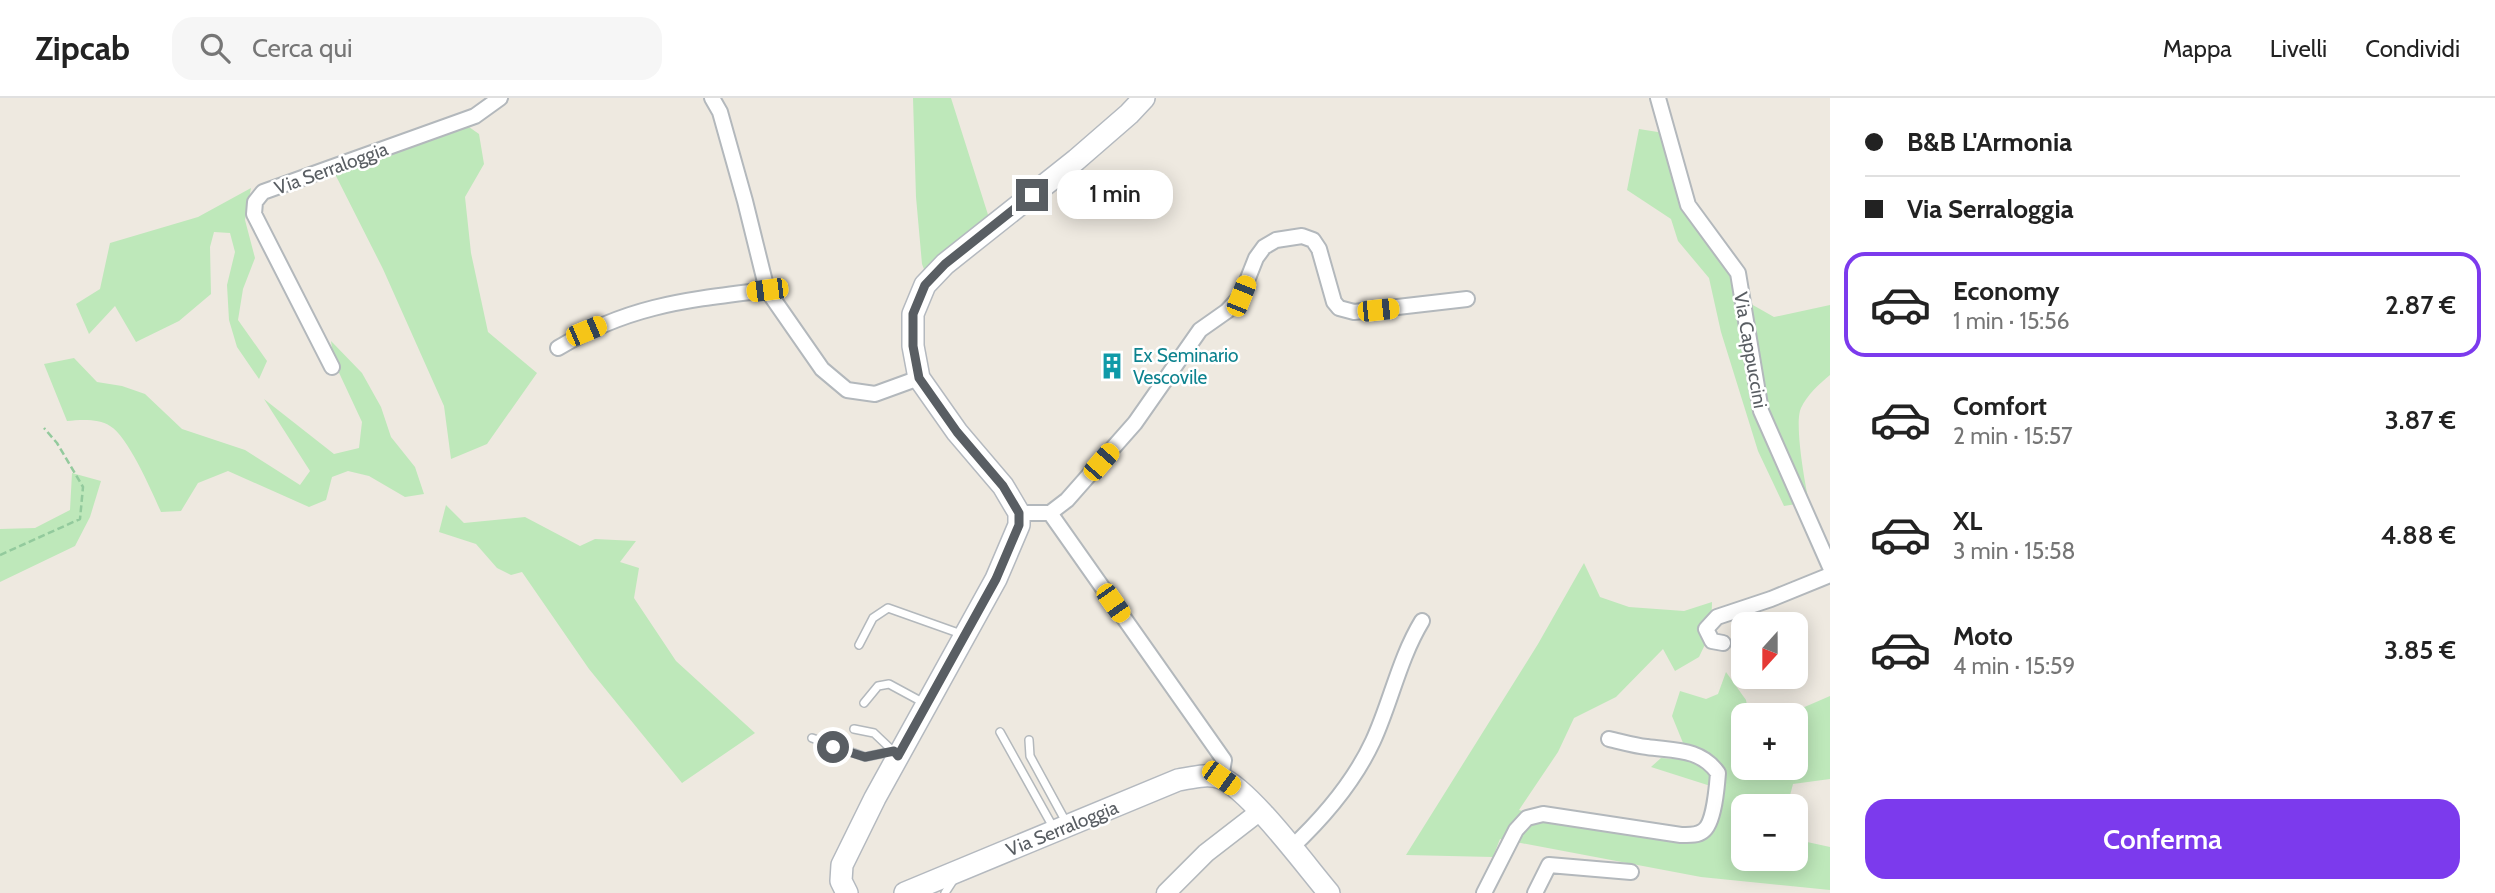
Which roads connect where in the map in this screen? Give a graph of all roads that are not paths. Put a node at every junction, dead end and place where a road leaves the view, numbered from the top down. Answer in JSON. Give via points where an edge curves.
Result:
{"nodes":[{"id":1,"x":500,"y":98,"type":"edge"},
{"id":2,"x":712,"y":98,"type":"edge"},
{"id":3,"x":1144,"y":98,"type":"edge"},
{"id":4,"x":1658,"y":98,"type":"edge"},
{"id":5,"x":767,"y":290,"type":"junction"},
{"id":6,"x":1467,"y":299,"type":"dead end"},
{"id":7,"x":558,"y":348,"type":"dead end"},
{"id":8,"x":332,"y":367,"type":"dead end"},
{"id":9,"x":919,"y":378,"type":"junction"},
{"id":10,"x":1019,"y":513,"type":"junction"},
{"id":11,"x":1050,"y":513,"type":"junction"},
{"id":12,"x":1830,"y":567,"type":"edge"},
{"id":13,"x":1830,"y":575,"type":"edge"},
{"id":14,"x":1422,"y":621,"type":"dead end"},
{"id":15,"x":964,"y":635,"type":"junction"},
{"id":16,"x":1723,"y":643,"type":"dead end"},
{"id":17,"x":859,"y":645,"type":"dead end"},
{"id":18,"x":864,"y":703,"type":"dead end"},
{"id":19,"x":926,"y":704,"type":"junction"},
{"id":20,"x":854,"y":729,"type":"dead end"},
{"id":21,"x":1000,"y":732,"type":"dead end"},
{"id":22,"x":812,"y":738,"type":"dead end"},
{"id":23,"x":1609,"y":739,"type":"dead end"},
{"id":24,"x":1030,"y":740,"type":"dead end"},
{"id":25,"x":896,"y":753,"type":"junction"},
{"id":26,"x":1221,"y":778,"type":"junction"},
{"id":27,"x":1259,"y":812,"type":"junction"},
{"id":28,"x":1061,"y":829,"type":"junction"},
{"id":29,"x":1291,"y":848,"type":"junction"},
{"id":30,"x":957,"y":872,"type":"junction"},
{"id":31,"x":1631,"y":872,"type":"dead end"},
{"id":32,"x":847,"y":893,"type":"edge"},
{"id":33,"x":905,"y":893,"type":"edge"},
{"id":34,"x":945,"y":893,"type":"edge"},
{"id":35,"x":1166,"y":893,"type":"edge"},
{"id":36,"x":1329,"y":893,"type":"edge"},
{"id":37,"x":1484,"y":893,"type":"edge"},
{"id":38,"x":1535,"y":893,"type":"edge"}],
"edges":[{"from":1,"to":8,"type":"street","name":"Via Serraloggia","via":[[475,116],[262,192],[255,202],[254,214]]},
{"from":2,"to":5,"type":"street","via":[[720,112]]},
{"from":3,"to":9,"type":"main road","via":[[925,285],[913,314]]},
{"from":4,"to":12,"type":"street","name":"Via Cappuccini","via":[[1688,205],[1738,273],[1761,411]]},
{"from":5,"to":7,"type":"street","via":[[675,301],[622,316]]},
{"from":5,"to":9,"type":"street","via":[[822,369],[847,390],[875,394]]},
{"from":6,"to":11,"type":"street","via":[[1354,312],[1339,308],[1313,240],[1302,236],[1276,240],[1256,258],[1241,296],[1200,330],[1135,423]]},
{"from":9,"to":10,"type":"main road"},
{"from":10,"to":11,"type":"street"},
{"from":10,"to":15,"type":"main road","via":[[1009,551]]},
{"from":11,"to":26,"type":"street","via":[[1224,760]]},
{"from":13,"to":16,"type":"street","via":[[1717,617],[1706,629],[1712,641]]},
{"from":14,"to":29,"type":"street","via":[[1408,645],[1373,741],[1320,820]]},
{"from":15,"to":17,"type":"lane","via":[[888,608],[873,618]]},
{"from":15,"to":19,"type":"main road"},
{"from":18,"to":19,"type":"lane","via":[[878,686],[889,684]]},
{"from":19,"to":25,"type":"main road"},
{"from":20,"to":25,"type":"lane","via":[[874,733]]},
{"from":21,"to":28,"type":"lane"},
{"from":22,"to":25,"type":"lane","via":[[865,757]]},
{"from":23,"to":37,"type":"street","via":[[1672,748],[1705,759],[1718,773],[1710,823],[1704,831],[1681,835],[1543,814],[1527,818],[1516,830]]},
{"from":24,"to":28,"type":"lane","via":[[1030,757]]},
{"from":25,"to":32,"type":"main road","via":[[842,865],[841,881]]},
{"from":26,"to":27,"type":"main road"},
{"from":26,"to":28,"type":"main road","name":"Via Serraloggia","via":[[1204,775],[1178,780]]},
{"from":27,"to":29,"type":"main road"},
{"from":27,"to":35,"type":"street","via":[[1206,853]]},
{"from":28,"to":30,"type":"main road","name":"Via Serraloggia"},
{"from":29,"to":36,"type":"main road"},
{"from":30,"to":33,"type":"main road","name":"Via Serraloggia"},
{"from":30,"to":34,"type":"lane"},
{"from":31,"to":38,"type":"street","via":[[1549,864]]}]}
